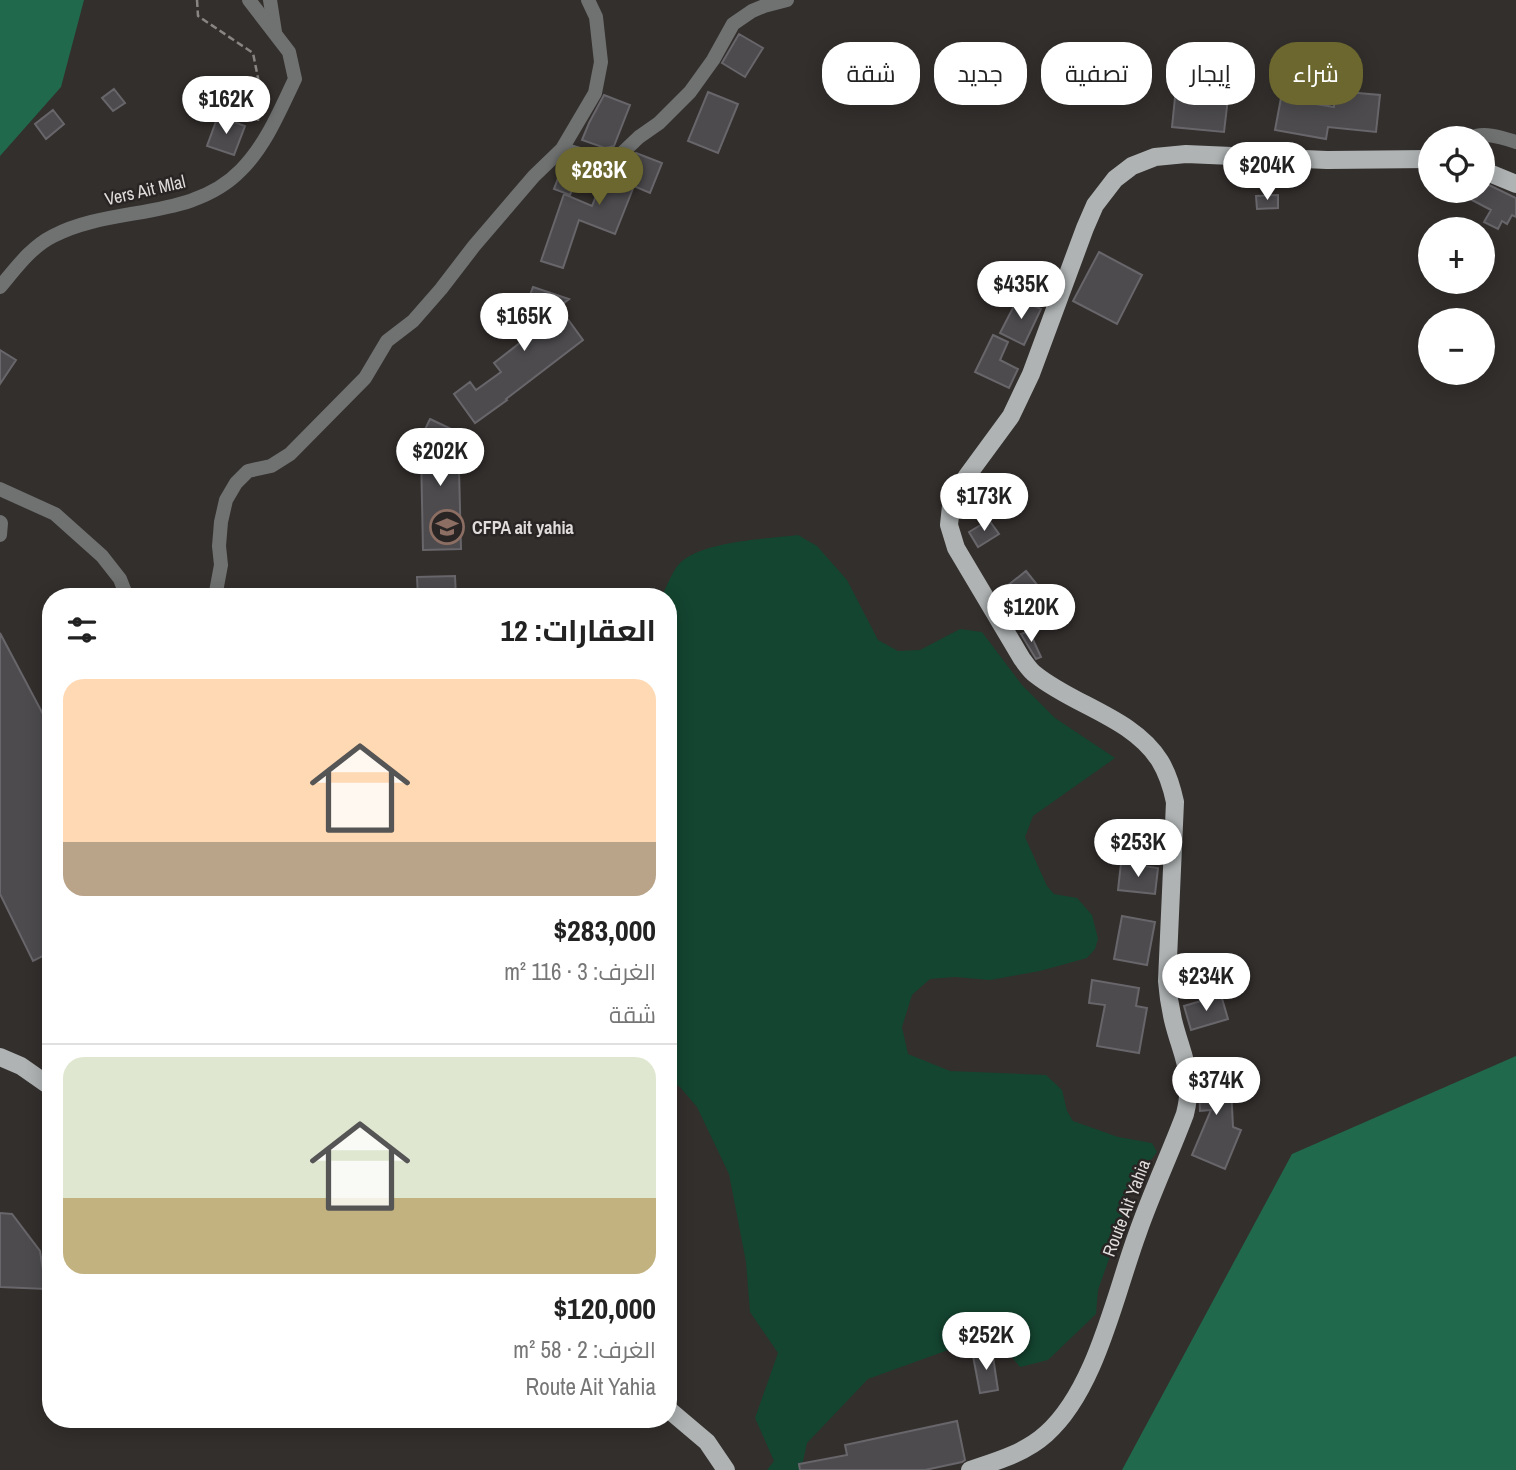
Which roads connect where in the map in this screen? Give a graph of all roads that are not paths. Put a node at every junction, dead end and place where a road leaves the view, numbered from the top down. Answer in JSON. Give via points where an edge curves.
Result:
{"nodes":[{"id":1,"x":249,"y":0,"type":"edge"},
{"id":2,"x":270,"y":0,"type":"edge"},
{"id":3,"x":588,"y":0,"type":"edge"},
{"id":4,"x":787,"y":0,"type":"edge"},
{"id":5,"x":275,"y":32,"type":"junction"},
{"id":6,"x":1495,"y":137,"type":"edge"},
{"id":7,"x":1516,"y":142,"type":"edge"},
{"id":8,"x":562,"y":149,"type":"junction"},
{"id":9,"x":1418,"y":159,"type":"edge"},
{"id":10,"x":1495,"y":175,"type":"edge"},
{"id":11,"x":1516,"y":184,"type":"edge"},
{"id":12,"x":0,"y":287,"type":"edge"},
{"id":13,"x":0,"y":489,"type":"edge"},
{"id":14,"x":0,"y":522,"type":"edge"},
{"id":15,"x":0,"y":535,"type":"edge"},
{"id":16,"x":124,"y":588,"type":"edge"},
{"id":17,"x":217,"y":588,"type":"edge"},
{"id":18,"x":0,"y":1057,"type":"edge"},
{"id":19,"x":42,"y":1080,"type":"edge"},
{"id":20,"x":677,"y":1417,"type":"edge"},
{"id":21,"x":726,"y":1470,"type":"edge"},
{"id":22,"x":970,"y":1470,"type":"edge"}],
"edges":[{"from":1,"to":5,"type":"street","name":"Vers Ait Mlal"},
{"from":2,"to":5,"type":"street"},
{"from":3,"to":8,"type":"street","via":[[596,17],[601,62],[595,93]]},
{"from":4,"to":8,"type":"street","via":[[752,11],[733,24],[690,92],[620,155],[605,158]]},
{"from":5,"to":12,"type":"street","name":"Vers Ait Mlal","via":[[289,52],[295,79],[260,147],[240,171],[210,194],[52,236],[26,255]]},
{"from":6,"to":7,"type":"street"},
{"from":8,"to":17,"type":"street","via":[[526,185],[413,321],[387,341],[365,377],[290,454],[271,466],[248,471],[236,483],[221,522]]},
{"from":9,"to":22,"type":"main road","name":"Route Ait Yahia","via":[[1186,154],[1155,157],[1132,166],[1095,205],[1011,416],[953,498],[949,525],[956,548],[1021,659],[1034,674],[1130,730],[1148,746],[1168,776],[1175,824],[1167,981],[1190,1078],[1185,1114],[1102,1338],[1066,1413],[1046,1435],[1016,1454]]},
{"from":10,"to":11,"type":"main road"},
{"from":13,"to":16,"type":"street","via":[[55,514],[102,556]]},
{"from":14,"to":15,"type":"street"},
{"from":18,"to":19,"type":"main road"},
{"from":20,"to":21,"type":"main road","via":[[707,1442]]}]}
